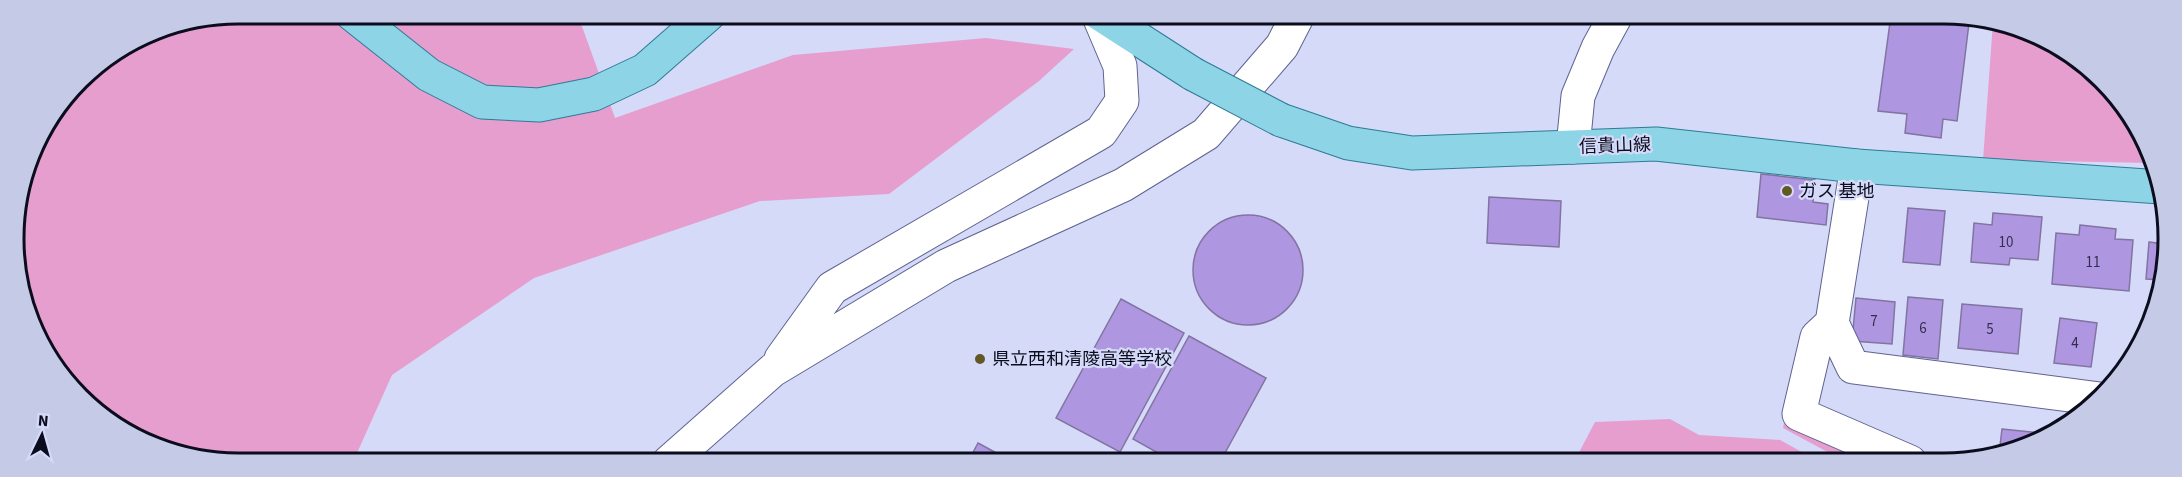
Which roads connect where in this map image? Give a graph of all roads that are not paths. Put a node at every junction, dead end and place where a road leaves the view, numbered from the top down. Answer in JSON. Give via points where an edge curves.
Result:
{"nodes":[{"id":1,"x":365,"y":24,"type":"edge"},
{"id":2,"x":698,"y":24,"type":"edge"},
{"id":3,"x":1103,"y":24,"type":"edge"},
{"id":4,"x":1113,"y":24,"type":"edge"},
{"id":5,"x":1293,"y":24,"type":"edge"},
{"id":6,"x":1611,"y":24,"type":"edge"},
{"id":7,"x":1573,"y":147,"type":"junction"},
{"id":8,"x":1857,"y":166,"type":"junction"},
{"id":9,"x":2152,"y":186,"type":"edge"},
{"id":10,"x":1832,"y":323,"type":"junction"},
{"id":11,"x":773,"y":370,"type":"junction"},
{"id":12,"x":2088,"y":397,"type":"edge"},
{"id":13,"x":679,"y":453,"type":"edge"},
{"id":14,"x":1889,"y":453,"type":"edge"}],
"edges":[{"from":1,"to":2,"type":"main road","via":[[429,75],[482,102],[539,105],[594,94],[645,70]]},
{"from":3,"to":11,"type":"street","via":[[1120,66],[1122,101],[1101,132],[832,288]]},
{"from":4,"to":7,"type":"main road","name":"信貴山線","bridge":true,"via":[[1193,74],[1281,120],[1348,143],[1412,153]]},
{"from":5,"to":11,"type":"street","via":[[1282,46],[1206,134],[1123,185],[946,266]]},
{"from":6,"to":7,"type":"street","via":[[1578,96]]},
{"from":7,"to":8,"type":"main road","name":"信貴山線","via":[[1656,144]]},
{"from":8,"to":9,"type":"main road","name":"信貴山線"},
{"from":8,"to":10,"type":"street"},
{"from":10,"to":12,"type":"street","via":[[1853,367]]},
{"from":10,"to":14,"type":"street","via":[[1817,337],[1799,414]]},
{"from":11,"to":13,"type":"street"}]}
